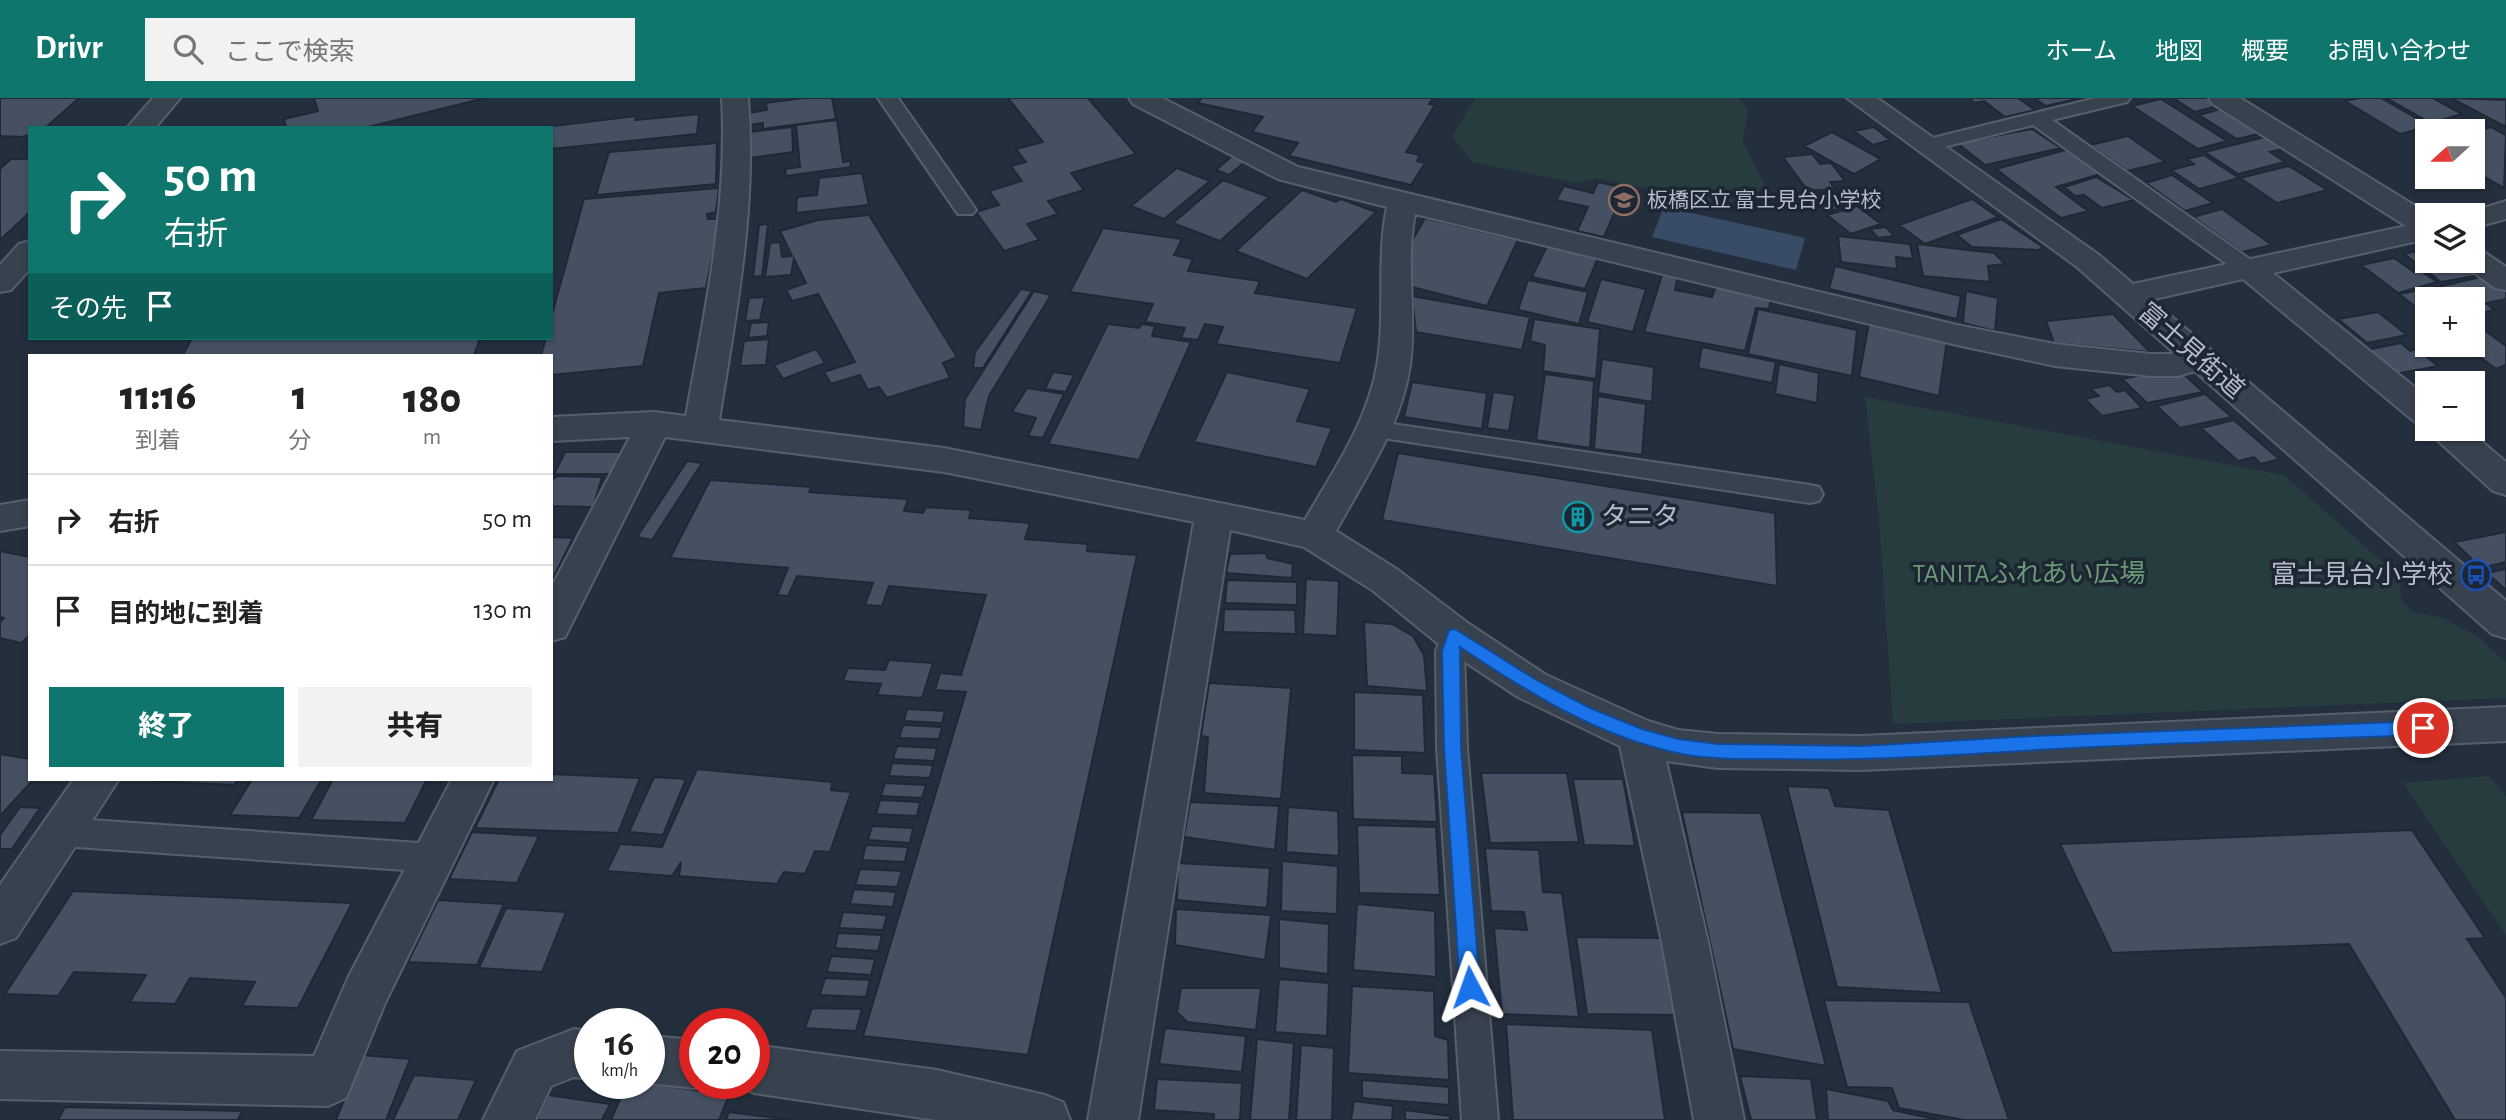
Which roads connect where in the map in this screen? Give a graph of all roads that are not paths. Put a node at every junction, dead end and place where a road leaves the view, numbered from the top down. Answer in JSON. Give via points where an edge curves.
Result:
{"nodes":[{"id":1,"x":167,"y":98,"type":"edge"},
{"id":2,"x":735,"y":98,"type":"edge"},
{"id":3,"x":888,"y":98,"type":"edge"},
{"id":4,"x":1142,"y":98,"type":"edge"},
{"id":5,"x":1860,"y":98,"type":"edge"},
{"id":6,"x":2120,"y":98,"type":"edge"},
{"id":7,"x":2222,"y":98,"type":"edge"},
{"id":8,"x":2036,"y":118,"type":"junction"},
{"id":9,"x":142,"y":126,"type":"edge"},
{"id":10,"x":1923,"y":146,"type":"junction"},
{"id":11,"x":1404,"y":202,"type":"junction"},
{"id":12,"x":965,"y":210,"type":"dead end"},
{"id":13,"x":2506,"y":210,"type":"edge"},
{"id":14,"x":2485,"y":216,"type":"edge"},
{"id":15,"x":2415,"y":220,"type":"edge"},
{"id":16,"x":2415,"y":231,"type":"edge"},
{"id":17,"x":28,"y":252,"type":"edge"},
{"id":18,"x":2485,"y":266,"type":"edge"},
{"id":19,"x":2250,"y":270,"type":"junction"},
{"id":20,"x":2506,"y":281,"type":"edge"},
{"id":21,"x":0,"y":283,"type":"edge"},
{"id":22,"x":2128,"y":295,"type":"junction"},
{"id":23,"x":2200,"y":359,"type":"junction"},
{"id":24,"x":2415,"y":404,"type":"edge"},
{"id":25,"x":654,"y":424,"type":"junction"},
{"id":26,"x":701,"y":428,"type":"junction"},
{"id":27,"x":553,"y":429,"type":"edge"},
{"id":28,"x":1372,"y":429,"type":"junction"},
{"id":29,"x":2485,"y":438,"type":"edge"},
{"id":30,"x":2506,"y":438,"type":"edge"},
{"id":31,"x":2461,"y":441,"type":"edge"},
{"id":32,"x":2506,"y":482,"type":"edge"},
{"id":33,"x":1810,"y":494,"type":"dead end"},
{"id":34,"x":28,"y":513,"type":"edge"},
{"id":35,"x":1214,"y":513,"type":"junction"},
{"id":36,"x":0,"y":518,"type":"edge"},
{"id":37,"x":1315,"y":536,"type":"junction"},
{"id":38,"x":553,"y":622,"type":"edge"},
{"id":39,"x":2506,"y":623,"type":"edge"},
{"id":40,"x":1455,"y":635,"type":"junction"},
{"id":41,"x":2506,"y":724,"type":"edge"},
{"id":42,"x":1639,"y":736,"type":"junction"},
{"id":43,"x":97,"y":781,"type":"edge"},
{"id":44,"x":472,"y":781,"type":"edge"},
{"id":45,"x":62,"y":832,"type":"junction"},
{"id":46,"x":433,"y":858,"type":"junction"},
{"id":47,"x":0,"y":923,"type":"edge"},
{"id":48,"x":574,"y":1054,"type":"edge"},
{"id":49,"x":770,"y":1070,"type":"edge"},
{"id":50,"x":0,"y":1075,"type":"edge"},
{"id":51,"x":508,"y":1120,"type":"edge"},
{"id":52,"x":1045,"y":1120,"type":"edge"},
{"id":53,"x":1113,"y":1120,"type":"edge"},
{"id":54,"x":1480,"y":1120,"type":"edge"},
{"id":55,"x":1719,"y":1120,"type":"edge"}],
"edges":[{"from":1,"to":9,"type":"street"},
{"from":2,"to":26,"type":"street","via":[[740,144],[735,209]]},
{"from":3,"to":12,"type":"lane"},
{"from":4,"to":11,"type":"street","via":[[1288,173]]},
{"from":5,"to":10,"type":"street","name":"富士見街道"},
{"from":6,"to":8,"type":"lane"},
{"from":7,"to":15,"type":"street"},
{"from":8,"to":10,"type":"lane"},
{"from":8,"to":19,"type":"lane"},
{"from":10,"to":22,"type":"street","name":"富士見街道","via":[[2043,227]]},
{"from":11,"to":23,"type":"street","via":[[2055,355],[2151,365]]},
{"from":11,"to":28,"type":"street","via":[[1397,223],[1398,320],[1389,388]]},
{"from":13,"to":14,"type":"street"},
{"from":16,"to":19,"type":"street"},
{"from":17,"to":21,"type":"street"},
{"from":18,"to":20,"type":"street"},
{"from":19,"to":22,"type":"street"},
{"from":19,"to":24,"type":"street"},
{"from":22,"to":23,"type":"street","name":"富士見街道"},
{"from":23,"to":39,"type":"street","name":"富士見街道"},
{"from":25,"to":26,"type":"street"},
{"from":25,"to":27,"type":"street"},
{"from":25,"to":38,"type":"street"},
{"from":26,"to":35,"type":"street","via":[[944,460]]},
{"from":28,"to":33,"type":"lane"},
{"from":28,"to":37,"type":"street"},
{"from":29,"to":30,"type":"street"},
{"from":31,"to":32,"type":"street"},
{"from":34,"to":36,"type":"street"},
{"from":35,"to":37,"type":"street"},
{"from":35,"to":53,"type":"street"},
{"from":37,"to":40,"type":"street","via":[[1385,580]]},
{"from":40,"to":42,"type":"street","via":[[1532,686]]},
{"from":40,"to":54,"type":"lane","via":[[1450,651],[1452,748]]},
{"from":41,"to":42,"type":"street","via":[[1861,753],[1718,751],[1678,747]]},
{"from":42,"to":55,"type":"street"},
{"from":43,"to":45,"type":"street"},
{"from":44,"to":46,"type":"street"},
{"from":45,"to":46,"type":"lane"},
{"from":45,"to":47,"type":"street"},
{"from":46,"to":50,"type":"street","via":[[366,992],[328,1081]]},
{"from":48,"to":51,"type":"street","via":[[534,1068]]},
{"from":49,"to":52,"type":"street","via":[[835,1076]]}]}
